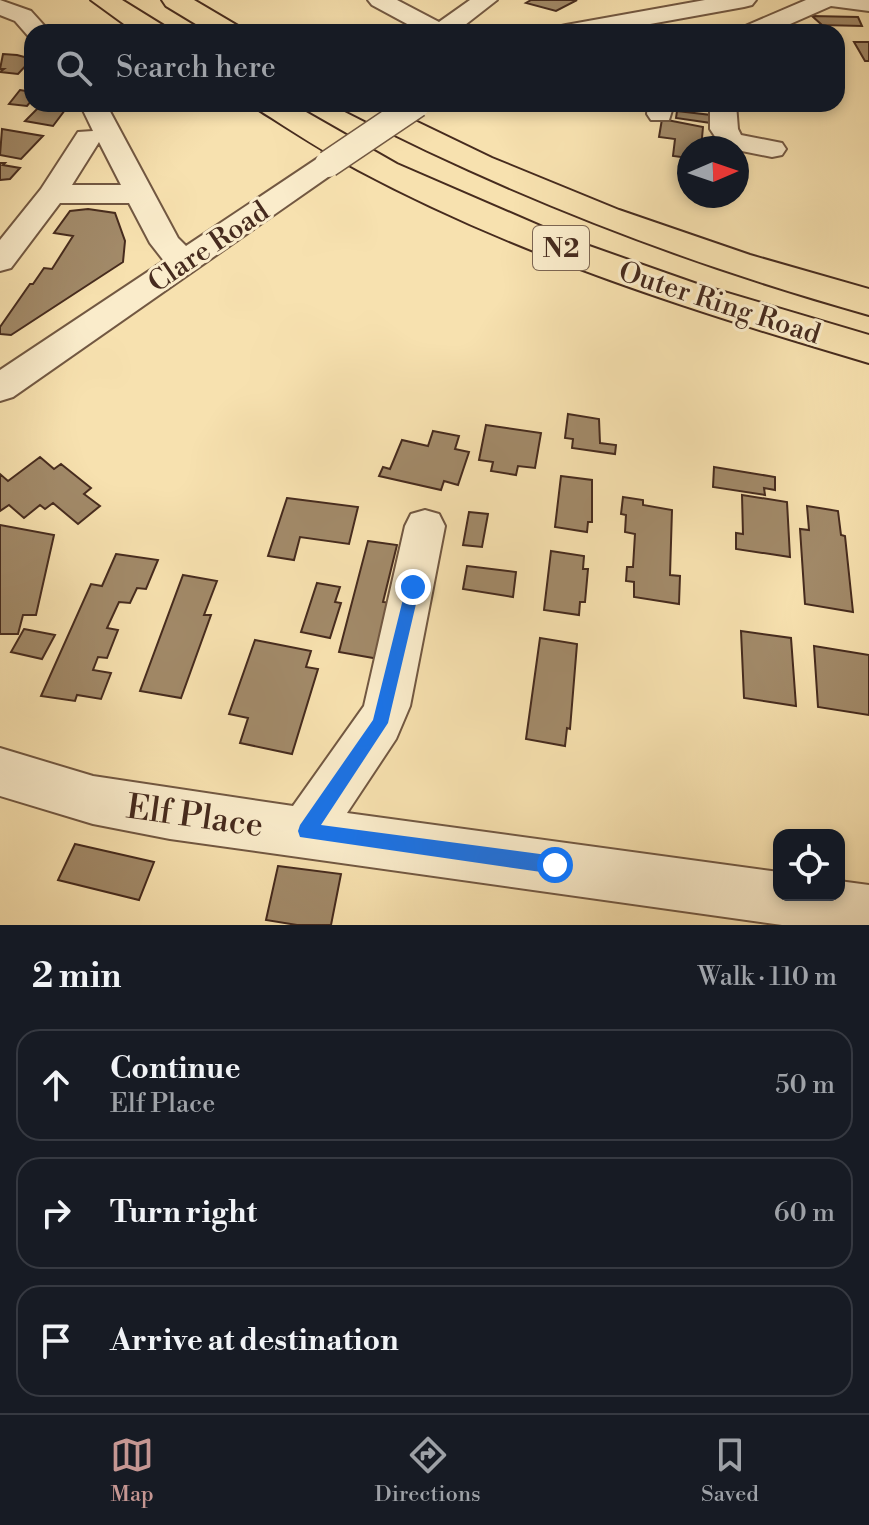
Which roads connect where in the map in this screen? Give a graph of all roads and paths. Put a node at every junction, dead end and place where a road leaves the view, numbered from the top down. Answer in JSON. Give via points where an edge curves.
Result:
{"nodes":[{"id":1,"x":104,"y":0,"type":"edge"},
{"id":2,"x":175,"y":0,"type":"edge"},
{"id":3,"x":380,"y":0,"type":"edge"},
{"id":4,"x":485,"y":0,"type":"edge"},
{"id":5,"x":825,"y":0,"type":"edge"},
{"id":6,"x":834,"y":0,"type":"edge"},
{"id":7,"x":738,"y":1,"type":"edge"},
{"id":8,"x":869,"y":4,"type":"edge"},
{"id":9,"x":0,"y":6,"type":"edge"},
{"id":10,"x":664,"y":15,"type":"edge"},
{"id":11,"x":30,"y":24,"type":"edge"},
{"id":12,"x":142,"y":24,"type":"edge"},
{"id":13,"x":215,"y":24,"type":"edge"},
{"id":14,"x":425,"y":24,"type":"edge"},
{"id":15,"x":451,"y":24,"type":"edge"},
{"id":16,"x":612,"y":24,"type":"edge"},
{"id":17,"x":770,"y":24,"type":"edge"},
{"id":18,"x":97,"y":112,"type":"edge"},
{"id":19,"x":284,"y":112,"type":"edge"},
{"id":20,"x":372,"y":112,"type":"edge"},
{"id":21,"x":405,"y":112,"type":"edge"},
{"id":22,"x":723,"y":112,"type":"edge"},
{"id":23,"x":88,"y":138,"type":"dead end"},
{"id":24,"x":772,"y":149,"type":"dead end"},
{"id":25,"x":52,"y":194,"type":"junction"},
{"id":26,"x":138,"y":194,"type":"junction"},
{"id":27,"x":0,"y":261,"type":"edge"},
{"id":28,"x":183,"y":263,"type":"junction"},
{"id":29,"x":869,"y":302,"type":"edge"},
{"id":30,"x":869,"y":349,"type":"edge"},
{"id":31,"x":0,"y":388,"type":"edge"},
{"id":32,"x":425,"y":526,"type":"dead end"},
{"id":33,"x":0,"y":772,"type":"edge"},
{"id":34,"x":306,"y":831,"type":"junction"},
{"id":35,"x":869,"y":911,"type":"edge"}],
"edges":[{"from":1,"to":12,"type":"highway"},
{"from":2,"to":13,"type":"highway"},
{"from":3,"to":14,"type":"street"},
{"from":4,"to":15,"type":"street"},
{"from":5,"to":17,"type":"street"},
{"from":6,"to":8,"type":"street"},
{"from":7,"to":10,"type":"street"},
{"from":9,"to":11,"type":"street"},
{"from":10,"to":16,"type":"street"},
{"from":18,"to":26,"type":"street"},
{"from":19,"to":30,"type":"highway","name":"Outer Ring Road","number":"N2","via":[[385,171],[552,244],[764,320]]},
{"from":20,"to":29,"type":"highway","name":"Outer Ring Road","number":"N2","via":[[578,208]]},
{"from":21,"to":28,"type":"street","name":"Clare Road","bridge":true},
{"from":22,"to":24,"type":"street","via":[[724,129],[732,141]]},
{"from":23,"to":25,"type":"street"},
{"from":25,"to":26,"type":"street"},
{"from":25,"to":27,"type":"street"},
{"from":26,"to":28,"type":"street","via":[[165,243]]},
{"from":28,"to":31,"type":"street","name":"Clare Road"},
{"from":32,"to":34,"type":"street","via":[[387,706]]},
{"from":33,"to":34,"type":"street","name":"Elf Place","via":[[93,800]]},
{"from":34,"to":35,"type":"street","name":"Elf Place"}]}
